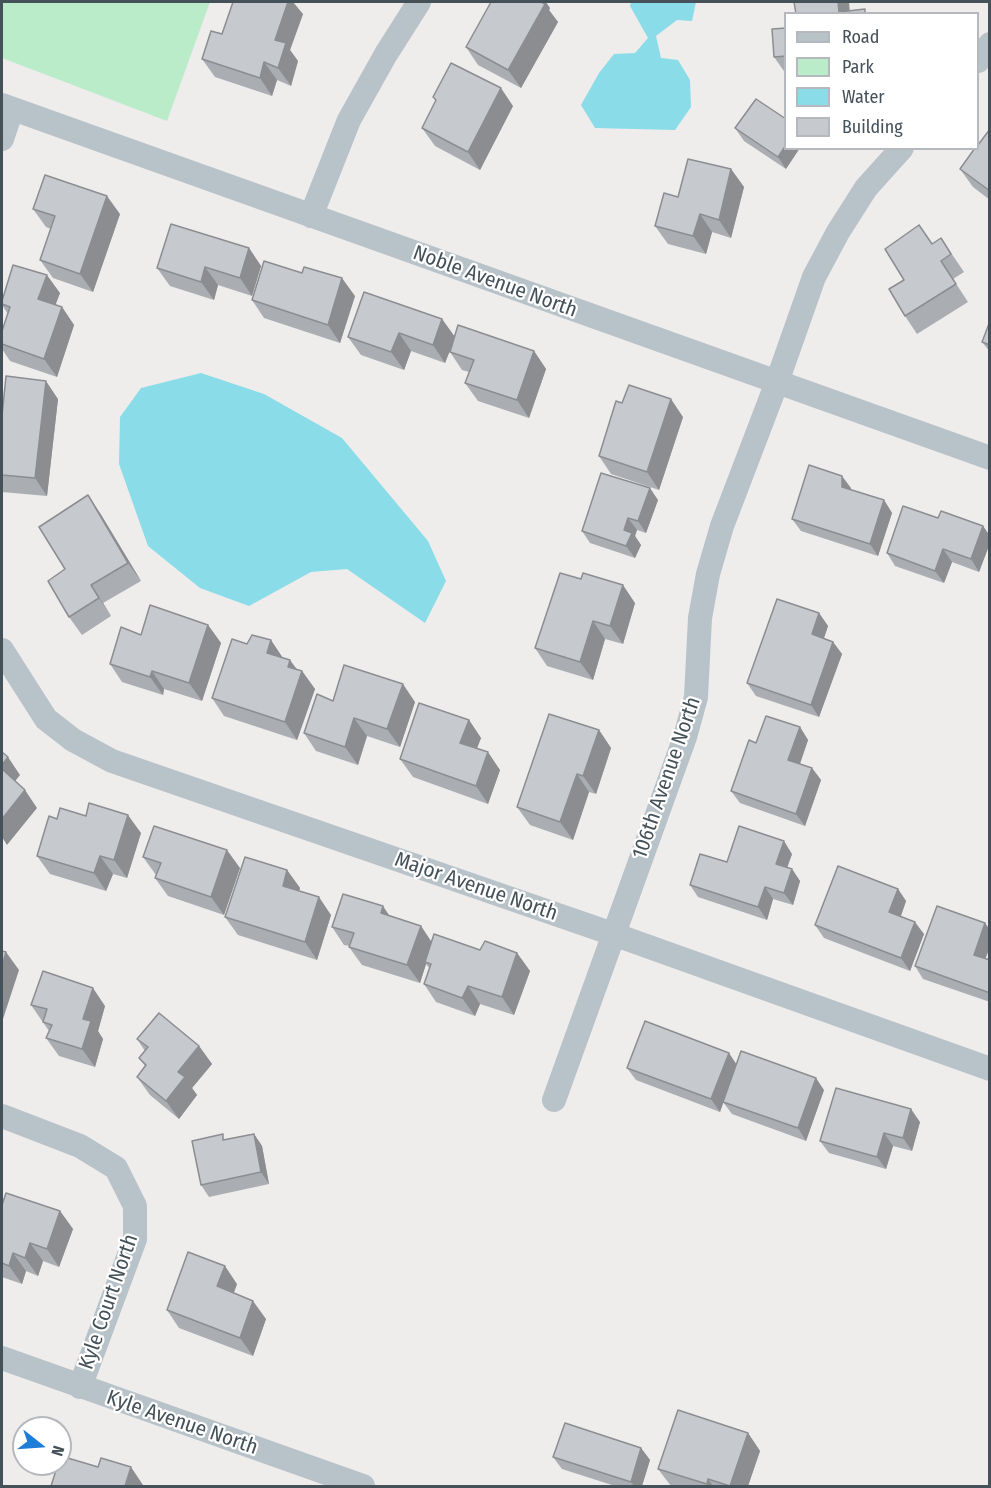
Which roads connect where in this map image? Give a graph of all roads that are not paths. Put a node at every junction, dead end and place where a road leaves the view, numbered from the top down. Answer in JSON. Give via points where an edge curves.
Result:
{"nodes":[{"id":1,"x":419,"y":2,"type":"edge"},
{"id":2,"x":990,"y":44,"type":"edge"},
{"id":3,"x":979,"y":60,"type":"edge"},
{"id":4,"x":7,"y":107,"type":"edge"},
{"id":5,"x":2,"y":139,"type":"edge"},
{"id":6,"x":900,"y":150,"type":"edge"},
{"id":7,"x":311,"y":216,"type":"junction"},
{"id":8,"x":777,"y":382,"type":"junction"},
{"id":9,"x":990,"y":458,"type":"edge"},
{"id":10,"x":2,"y":650,"type":"edge"},
{"id":11,"x":613,"y":934,"type":"junction"},
{"id":12,"x":990,"y":1069,"type":"edge"},
{"id":13,"x":554,"y":1100,"type":"dead end"},
{"id":14,"x":2,"y":1116,"type":"edge"},
{"id":15,"x":2,"y":1358,"type":"edge"},
{"id":16,"x":80,"y":1387,"type":"junction"},
{"id":17,"x":363,"y":1486,"type":"edge"}],
"edges":[{"from":1,"to":7,"type":"street","via":[[349,120]]},
{"from":2,"to":3,"type":"street"},
{"from":4,"to":5,"type":"street"},
{"from":4,"to":7,"type":"street","name":"Noble Avenue North"},
{"from":6,"to":8,"type":"street","name":"106th Avenue North","via":[[866,188],[814,277]]},
{"from":7,"to":8,"type":"street","name":"Noble Avenue North"},
{"from":8,"to":9,"type":"street","name":"Noble Avenue North"},
{"from":8,"to":11,"type":"street","name":"106th Avenue North","via":[[722,526],[708,574],[691,717]]},
{"from":10,"to":11,"type":"street","name":"Major Avenue North","via":[[46,719],[73,740],[112,761]]},
{"from":11,"to":12,"type":"street","name":"Major Avenue North"},
{"from":11,"to":13,"type":"street","name":"106th Avenue North"},
{"from":14,"to":16,"type":"street","name":"Kyle Court North","via":[[80,1146],[116,1168],[135,1206],[135,1239]]},
{"from":15,"to":16,"type":"street","name":"Kyle Avenue North"},
{"from":16,"to":17,"type":"street","name":"Kyle Avenue North"}]}
